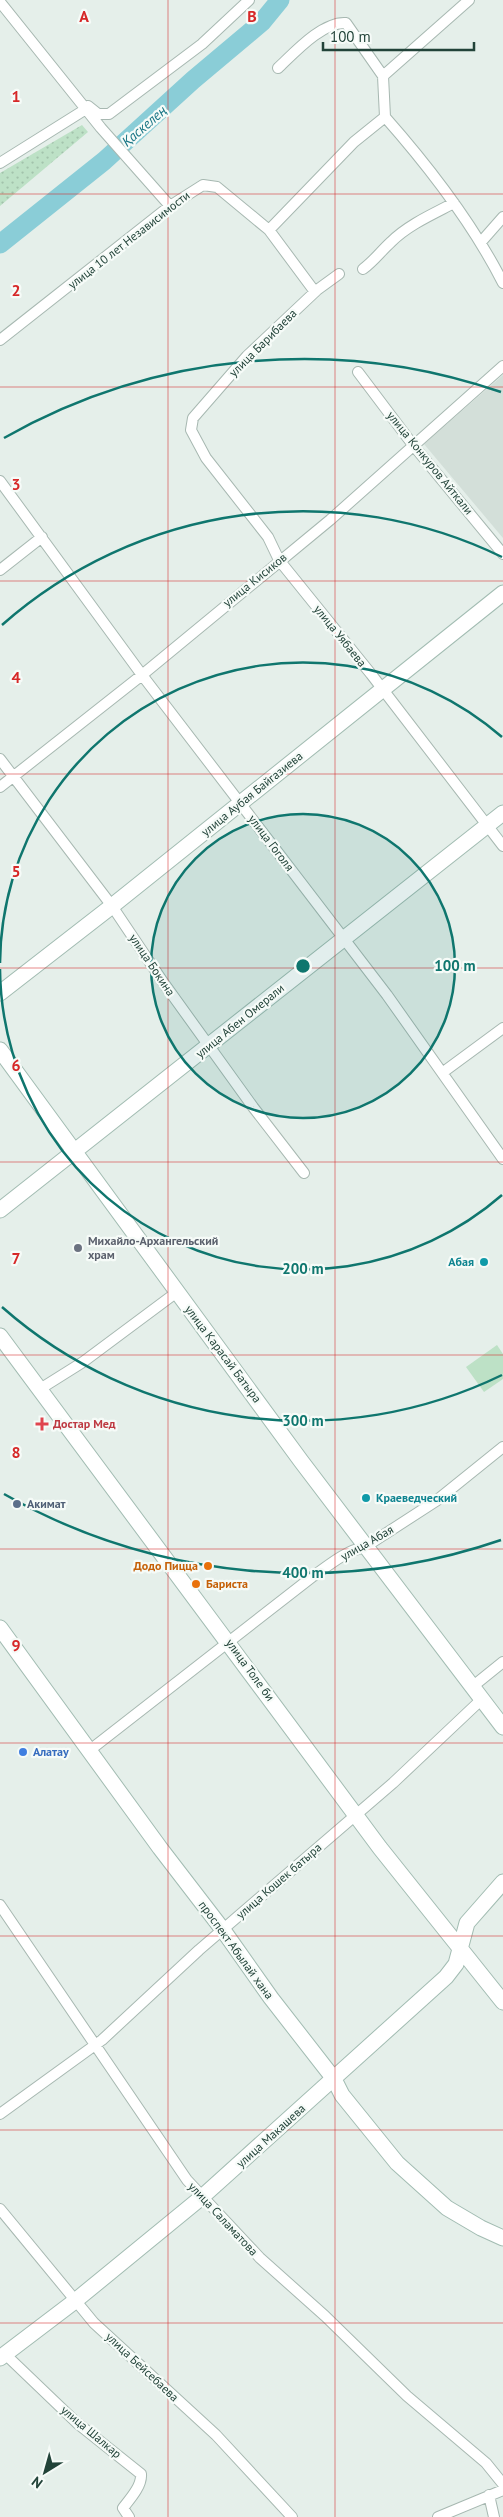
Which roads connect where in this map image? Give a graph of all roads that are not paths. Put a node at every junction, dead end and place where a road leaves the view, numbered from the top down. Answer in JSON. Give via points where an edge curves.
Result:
{"nodes":[{"id":1,"x":249,"y":0,"type":"edge"},
{"id":2,"x":469,"y":0,"type":"edge"},
{"id":3,"x":0,"y":2,"type":"edge"},
{"id":4,"x":278,"y":68,"type":"dead end"},
{"id":5,"x":383,"y":76,"type":"junction"},
{"id":6,"x":83,"y":105,"type":"junction"},
{"id":7,"x":385,"y":117,"type":"junction"},
{"id":8,"x":0,"y":163,"type":"edge"},
{"id":9,"x":454,"y":203,"type":"junction"},
{"id":10,"x":170,"y":206,"type":"junction"},
{"id":11,"x":503,"y":217,"type":"edge"},
{"id":12,"x":269,"y":230,"type":"junction"},
{"id":13,"x":481,"y":242,"type":"junction"},
{"id":14,"x":363,"y":269,"type":"dead end"},
{"id":15,"x":339,"y":274,"type":"dead end"},
{"id":16,"x":503,"y":283,"type":"edge"},
{"id":17,"x":315,"y":292,"type":"junction"},
{"id":18,"x":0,"y":340,"type":"edge"},
{"id":19,"x":503,"y":366,"type":"edge"},
{"id":20,"x":358,"y":372,"type":"dead end"},
{"id":21,"x":193,"y":418,"type":"joint"},
{"id":22,"x":413,"y":445,"type":"junction"},
{"id":23,"x":0,"y":481,"type":"edge"},
{"id":24,"x":42,"y":537,"type":"junction"},
{"id":25,"x":503,"y":554,"type":"edge"},
{"id":26,"x":279,"y":560,"type":"junction"},
{"id":27,"x":0,"y":570,"type":"edge"},
{"id":28,"x":503,"y":593,"type":"edge"},
{"id":29,"x":142,"y":675,"type":"junction"},
{"id":30,"x":382,"y":690,"type":"junction"},
{"id":31,"x":0,"y":759,"type":"edge"},
{"id":32,"x":14,"y":777,"type":"junction"},
{"id":33,"x":0,"y":788,"type":"edge"},
{"id":34,"x":241,"y":804,"type":"junction"},
{"id":35,"x":503,"y":813,"type":"edge"},
{"id":36,"x":486,"y":826,"type":"junction"},
{"id":37,"x":503,"y":846,"type":"edge"},
{"id":38,"x":112,"y":906,"type":"junction"},
{"id":39,"x":343,"y":939,"type":"junction"},
{"id":40,"x":0,"y":993,"type":"edge"},
{"id":41,"x":503,"y":1028,"type":"edge"},
{"id":42,"x":208,"y":1046,"type":"junction"},
{"id":43,"x":0,"y":1050,"type":"edge"},
{"id":44,"x":442,"y":1073,"type":"junction"},
{"id":45,"x":75,"y":1152,"type":"junction"},
{"id":46,"x":503,"y":1159,"type":"edge"},
{"id":47,"x":304,"y":1173,"type":"dead end"},
{"id":48,"x":0,"y":1210,"type":"edge"},
{"id":49,"x":177,"y":1292,"type":"junction"},
{"id":50,"x":0,"y":1336,"type":"edge"},
{"id":51,"x":40,"y":1389,"type":"junction"},
{"id":52,"x":503,"y":1447,"type":"edge"},
{"id":53,"x":365,"y":1547,"type":"junction"},
{"id":54,"x":0,"y":1628,"type":"edge"},
{"id":55,"x":228,"y":1641,"type":"junction"},
{"id":56,"x":503,"y":1662,"type":"edge"},
{"id":57,"x":472,"y":1687,"type":"junction"},
{"id":58,"x":482,"y":1699,"type":"junction"},
{"id":59,"x":503,"y":1727,"type":"edge"},
{"id":60,"x":90,"y":1750,"type":"junction"},
{"id":61,"x":357,"y":1814,"type":"junction"},
{"id":62,"x":503,"y":1882,"type":"edge"},
{"id":63,"x":0,"y":1905,"type":"edge"},
{"id":64,"x":223,"y":1930,"type":"junction"},
{"id":65,"x":460,"y":1949,"type":"junction"},
{"id":66,"x":503,"y":2002,"type":"edge"},
{"id":67,"x":96,"y":2044,"type":"junction"},
{"id":68,"x":334,"y":2079,"type":"junction"},
{"id":69,"x":0,"y":2114,"type":"edge"},
{"id":70,"x":202,"y":2197,"type":"junction"},
{"id":71,"x":0,"y":2209,"type":"edge"},
{"id":72,"x":503,"y":2238,"type":"edge"},
{"id":73,"x":74,"y":2301,"type":"junction"},
{"id":74,"x":2,"y":2356,"type":"edge"},
{"id":75,"x":503,"y":2484,"type":"edge"},
{"id":76,"x":503,"y":2490,"type":"edge"},
{"id":77,"x":489,"y":2495,"type":"junction"},
{"id":78,"x":129,"y":2517,"type":"edge"},
{"id":79,"x":292,"y":2517,"type":"edge"},
{"id":80,"x":438,"y":2517,"type":"edge"},
{"id":81,"x":494,"y":2517,"type":"edge"}],
"edges":[{"from":1,"to":6,"type":"street","via":[[202,44],[109,114],[98,114]]},
{"from":2,"to":5,"type":"street"},
{"from":3,"to":6,"type":"street"},
{"from":4,"to":5,"type":"street","via":[[311,38],[338,22],[346,23]]},
{"from":5,"to":7,"type":"street"},
{"from":6,"to":8,"type":"street"},
{"from":6,"to":10,"type":"street"},
{"from":7,"to":9,"type":"street"},
{"from":7,"to":12,"type":"street","via":[[354,142]]},
{"from":9,"to":13,"type":"street"},
{"from":9,"to":14,"type":"street","via":[[391,242],[373,263]]},
{"from":10,"to":12,"type":"street","name":"улица 10 лет Независимости","via":[[203,185],[211,185]]},
{"from":10,"to":18,"type":"street","name":"улица 10 лет Независимости"},
{"from":11,"to":13,"type":"street"},
{"from":12,"to":17,"type":"street","via":[[277,245]]},
{"from":13,"to":16,"type":"street"},
{"from":15,"to":17,"type":"street","name":"улица Барибаева"},
{"from":17,"to":21,"type":"street","name":"улица Барибаева","via":[[247,356]]},
{"from":19,"to":22,"type":"street","name":"улица Кисиков"},
{"from":20,"to":22,"type":"street","name":"улица Конкуров Айткали"},
{"from":21,"to":26,"type":"street","name":"улица Уябаева","via":[[190,430],[200,448],[268,537]]},
{"from":22,"to":25,"type":"street","name":"улица Конкуров Айткали"},
{"from":22,"to":26,"type":"street","name":"улица Кисиков","via":[[330,520]]},
{"from":23,"to":24,"type":"street","name":"улица Гоголя"},
{"from":24,"to":27,"type":"street"},
{"from":24,"to":29,"type":"street","name":"улица Гоголя"},
{"from":26,"to":29,"type":"street","name":"улица Кисиков"},
{"from":26,"to":30,"type":"street","name":"улица Уябаева"},
{"from":28,"to":30,"type":"main road","name":"улица Аубая Байгазиева"},
{"from":29,"to":32,"type":"street","name":"улица Кисиков"},
{"from":29,"to":34,"type":"street","name":"улица Гоголя"},
{"from":30,"to":34,"type":"main road","name":"улица Аубая Байгазиева"},
{"from":30,"to":36,"type":"street","name":"улица Уябаева"},
{"from":31,"to":32,"type":"street","name":"улица Бокина"},
{"from":32,"to":33,"type":"street","name":"улица Кисиков"},
{"from":32,"to":38,"type":"street","name":"улица Бокина"},
{"from":34,"to":38,"type":"main road","name":"улица Аубая Байгазиева"},
{"from":34,"to":39,"type":"street","name":"улица Гоголя"},
{"from":35,"to":36,"type":"main road","name":"улица Абен Омерали"},
{"from":36,"to":37,"type":"street","name":"улица Уябаева"},
{"from":36,"to":39,"type":"main road","name":"улица Абен Омерали"},
{"from":38,"to":40,"type":"main road","name":"улица Аубая Байгазиева"},
{"from":38,"to":42,"type":"street","name":"улица Бокина"},
{"from":39,"to":42,"type":"main road","name":"улица Абен Омерали"},
{"from":39,"to":44,"type":"street","name":"улица Гоголя"},
{"from":41,"to":44,"type":"street"},
{"from":42,"to":45,"type":"main road","name":"улица Абен Омерали"},
{"from":42,"to":47,"type":"street","name":"улица Бокина"},
{"from":43,"to":45,"type":"main road","name":"улица Карасай Батыра"},
{"from":44,"to":46,"type":"street","name":"улица Гоголя"},
{"from":45,"to":48,"type":"main road","name":"улица Абен Омерали"},
{"from":45,"to":49,"type":"main road","name":"улица Карасай Батыра"},
{"from":49,"to":51,"type":"street","via":[[83,1362]]},
{"from":49,"to":53,"type":"main road","name":"улица Карасай Батыра"},
{"from":50,"to":51,"type":"main road","name":"улица Толе би"},
{"from":51,"to":55,"type":"main road","name":"улица Толе би"},
{"from":52,"to":53,"type":"street","name":"улица Абая","via":[[436,1501]]},
{"from":53,"to":55,"type":"street","name":"улица Абая","via":[[341,1557]]},
{"from":53,"to":57,"type":"main road","name":"улица Карасай Батыра"},
{"from":54,"to":60,"type":"main road","name":"проспект Абылай хана"},
{"from":55,"to":60,"type":"street","name":"улица Абая"},
{"from":55,"to":61,"type":"main road","name":"улица Толе би"},
{"from":56,"to":57,"type":"street"},
{"from":57,"to":58,"type":"main road","name":"улица Карасай Батыра"},
{"from":58,"to":59,"type":"main road","name":"улица Карасай Батыра"},
{"from":58,"to":61,"type":"street","name":"улица Кошек батыра"},
{"from":60,"to":64,"type":"main road","name":"проспект Абылай хана"},
{"from":61,"to":64,"type":"street","name":"улица Кошек батыра"},
{"from":61,"to":65,"type":"main road","name":"улица Толе би"},
{"from":62,"to":65,"type":"main road","name":"улица Макашева","via":[[467,1922]]},
{"from":63,"to":67,"type":"street","name":"улица Саламатова"},
{"from":64,"to":67,"type":"street","name":"улица Кошек батыра"},
{"from":64,"to":68,"type":"main road","name":"проспект Абылай хана"},
{"from":65,"to":66,"type":"main road","name":"улица Толе би"},
{"from":65,"to":68,"type":"main road","name":"улица Макашева","via":[[456,1964],[446,1977]]},
{"from":67,"to":69,"type":"street","name":"улица Кошек батыра"},
{"from":67,"to":70,"type":"street","name":"улица Саламатова","via":[[166,2152]]},
{"from":68,"to":70,"type":"main road","name":"улица Макашева"},
{"from":68,"to":72,"type":"main road","name":"проспект Абылай хана","via":[[348,2102],[411,2178],[447,2208]]},
{"from":70,"to":73,"type":"main road","name":"улица Макашева"},
{"from":70,"to":75,"type":"street","name":"улица Саламатова","via":[[260,2258],[407,2396],[486,2463]]},
{"from":71,"to":73,"type":"street","name":"улица Бейсебаева"},
{"from":73,"to":74,"type":"main road","name":"улица Макашева"},
{"from":73,"to":79,"type":"street","name":"улица Бейсебаева","via":[[216,2435]]},
{"from":74,"to":78,"type":"street","name":"улица Шалкар","via":[[77,2423],[141,2474],[142,2478],[123,2508]]},
{"from":76,"to":77,"type":"street"},
{"from":77,"to":80,"type":"street"},
{"from":77,"to":81,"type":"street"}]}
